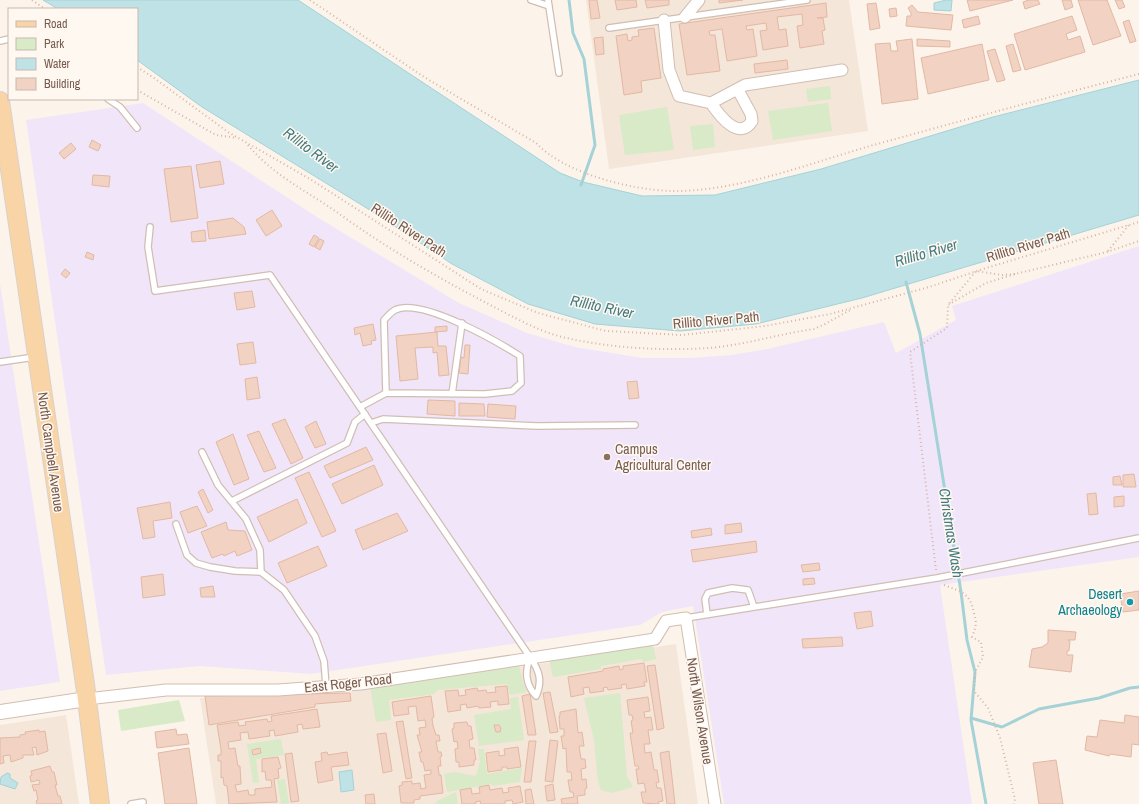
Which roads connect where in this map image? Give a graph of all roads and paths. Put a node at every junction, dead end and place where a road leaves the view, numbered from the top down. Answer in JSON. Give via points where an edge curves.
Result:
{"nodes":[{"id":1,"x":32,"y":0,"type":"edge"},
{"id":2,"x":310,"y":0,"type":"edge"},
{"id":3,"x":531,"y":0,"type":"edge"},
{"id":4,"x":690,"y":0,"type":"edge"},
{"id":5,"x":699,"y":0,"type":"edge"},
{"id":6,"x":807,"y":0,"type":"edge"},
{"id":7,"x":548,"y":3,"type":"edge"},
{"id":8,"x":44,"y":8,"type":"edge"},
{"id":9,"x":685,"y":17,"type":"junction"},
{"id":10,"x":664,"y":20,"type":"junction"},
{"id":11,"x":609,"y":28,"type":"dead end"},
{"id":12,"x":138,"y":68,"type":"edge"},
{"id":13,"x":842,"y":70,"type":"dead end"},
{"id":14,"x":559,"y":73,"type":"dead end"},
{"id":15,"x":1139,"y":74,"type":"edge"},
{"id":16,"x":738,"y":90,"type":"junction"},
{"id":17,"x":138,"y":91,"type":"edge"},
{"id":18,"x":110,"y":100,"type":"edge"},
{"id":19,"x":0,"y":102,"type":"edge"},
{"id":20,"x":711,"y":103,"type":"junction"},
{"id":21,"x":137,"y":128,"type":"dead end"},
{"id":22,"x":240,"y":139,"type":"junction"},
{"id":23,"x":247,"y":143,"type":"junction"},
{"id":24,"x":1139,"y":222,"type":"edge"},
{"id":25,"x":1129,"y":225,"type":"junction"},
{"id":26,"x":150,"y":227,"type":"dead end"},
{"id":27,"x":1139,"y":241,"type":"edge"},
{"id":28,"x":1107,"y":252,"type":"junction"},
{"id":29,"x":976,"y":271,"type":"junction"},
{"id":30,"x":1015,"y":274,"type":"junction"},
{"id":31,"x":948,"y":305,"type":"junction"},
{"id":32,"x":854,"y":308,"type":"junction"},
{"id":33,"x":462,"y":323,"type":"junction"},
{"id":34,"x":910,"y":352,"type":"dead end"},
{"id":35,"x":37,"y":357,"type":"junction"},
{"id":36,"x":0,"y":362,"type":"edge"},
{"id":37,"x":386,"y":393,"type":"junction"},
{"id":38,"x":452,"y":394,"type":"junction"},
{"id":39,"x":360,"y":407,"type":"junction"},
{"id":40,"x":365,"y":414,"type":"junction"},
{"id":41,"x":371,"y":423,"type":"junction"},
{"id":42,"x":635,"y":425,"type":"dead end"},
{"id":43,"x":202,"y":452,"type":"dead end"},
{"id":44,"x":232,"y":501,"type":"junction"},
{"id":45,"x":176,"y":524,"type":"dead end"},
{"id":46,"x":1139,"y":538,"type":"edge"},
{"id":47,"x":262,"y":572,"type":"junction"},
{"id":48,"x":754,"y":607,"type":"junction"},
{"id":49,"x":707,"y":614,"type":"junction"},
{"id":50,"x":686,"y":618,"type":"junction"},
{"id":51,"x":530,"y":657,"type":"junction"},
{"id":52,"x":326,"y":686,"type":"junction"},
{"id":53,"x":87,"y":699,"type":"junction"},
{"id":54,"x":0,"y":712,"type":"edge"},
{"id":55,"x":143,"y":802,"type":"dead end"},
{"id":56,"x":100,"y":804,"type":"edge"},
{"id":57,"x":131,"y":804,"type":"edge"},
{"id":58,"x":715,"y":804,"type":"edge"}],
"edges":[{"from":1,"to":8,"type":"path"},
{"from":2,"to":15,"type":"path","via":[[424,77],[536,144],[546,154],[626,186],[670,191],[740,183]]},
{"from":3,"to":7,"type":"lane"},
{"from":4,"to":9,"type":"street"},
{"from":5,"to":9,"type":"street"},
{"from":6,"to":9,"type":"lane"},
{"from":7,"to":14,"type":"lane"},
{"from":9,"to":10,"type":"lane"},
{"from":10,"to":11,"type":"lane"},
{"from":10,"to":20,"type":"street","via":[[669,70],[679,96]]},
{"from":12,"to":22,"type":"path","name":"Rillito River Path"},
{"from":13,"to":16,"type":"street","via":[[759,83]]},
{"from":16,"to":20,"type":"street"},
{"from":16,"to":20,"type":"street","via":[[751,114],[752,121],[745,128],[733,127],[726,123]]},
{"from":17,"to":22,"type":"path","via":[[216,135]]},
{"from":18,"to":21,"type":"lane","via":[[120,107]]},
{"from":19,"to":35,"type":"main road","name":"North Campbell Avenue"},
{"from":22,"to":23,"type":"path","name":"Rillito River Path"},
{"from":23,"to":32,"type":"path","name":"Rillito River Path","via":[[310,179],[481,289],[538,313],[606,331],[682,335],[765,326]]},
{"from":23,"to":32,"type":"path","via":[[261,159],[296,186],[402,256],[505,314],[562,337],[625,346],[710,348],[814,328]]},
{"from":24,"to":25,"type":"path","name":"Rillito River Path"},
{"from":25,"to":28,"type":"path"},
{"from":25,"to":29,"type":"path","name":"Rillito River Path"},
{"from":26,"to":39,"type":"lane","via":[[148,247],[155,291],[270,275]]},
{"from":27,"to":28,"type":"path"},
{"from":28,"to":30,"type":"path"},
{"from":29,"to":30,"type":"path"},
{"from":29,"to":31,"type":"path"},
{"from":29,"to":32,"type":"path","name":"Rillito River Path"},
{"from":30,"to":31,"type":"path","via":[[986,283]]},
{"from":31,"to":34,"type":"path","via":[[947,328]]},
{"from":33,"to":37,"type":"lane","via":[[413,308],[396,309],[384,320]]},
{"from":33,"to":38,"type":"lane"},
{"from":33,"to":38,"type":"lane","via":[[493,338],[520,356],[520,383],[512,391]]},
{"from":35,"to":36,"type":"lane"},
{"from":35,"to":53,"type":"main road","name":"North Campbell Avenue"},
{"from":37,"to":38,"type":"lane"},
{"from":37,"to":39,"type":"lane"},
{"from":39,"to":40,"type":"lane"},
{"from":40,"to":41,"type":"lane"},
{"from":40,"to":44,"type":"lane","via":[[355,422],[347,443]]},
{"from":41,"to":42,"type":"lane","via":[[383,418],[537,426]]},
{"from":41,"to":51,"type":"lane"},
{"from":43,"to":44,"type":"lane","via":[[218,485]]},
{"from":44,"to":47,"type":"lane","via":[[246,519],[258,545]]},
{"from":45,"to":47,"type":"lane","via":[[187,555],[196,563],[235,571]]},
{"from":46,"to":48,"type":"lane","via":[[937,578]]},
{"from":47,"to":52,"type":"lane","via":[[284,590],[315,636],[324,661]]},
{"from":48,"to":49,"type":"lane"},
{"from":48,"to":49,"type":"lane","via":[[748,590],[732,588],[708,593],[705,599]]},
{"from":49,"to":50,"type":"lane"},
{"from":50,"to":51,"type":"street","name":"East Roger Road","via":[[666,621],[655,639]]},
{"from":50,"to":58,"type":"street","name":"North Wilson Avenue"},
{"from":51,"to":51,"type":"lane","via":[[526,668],[528,688],[536,696],[540,686],[538,668]]},
{"from":51,"to":52,"type":"street","name":"East Roger Road","via":[[361,684]]},
{"from":52,"to":53,"type":"street","name":"East Roger Road","via":[[278,690],[166,690]]},
{"from":53,"to":54,"type":"street","name":"East Roger Road"},
{"from":53,"to":56,"type":"main road","name":"North Campbell Avenue"},
{"from":55,"to":57,"type":"lane"}]}
